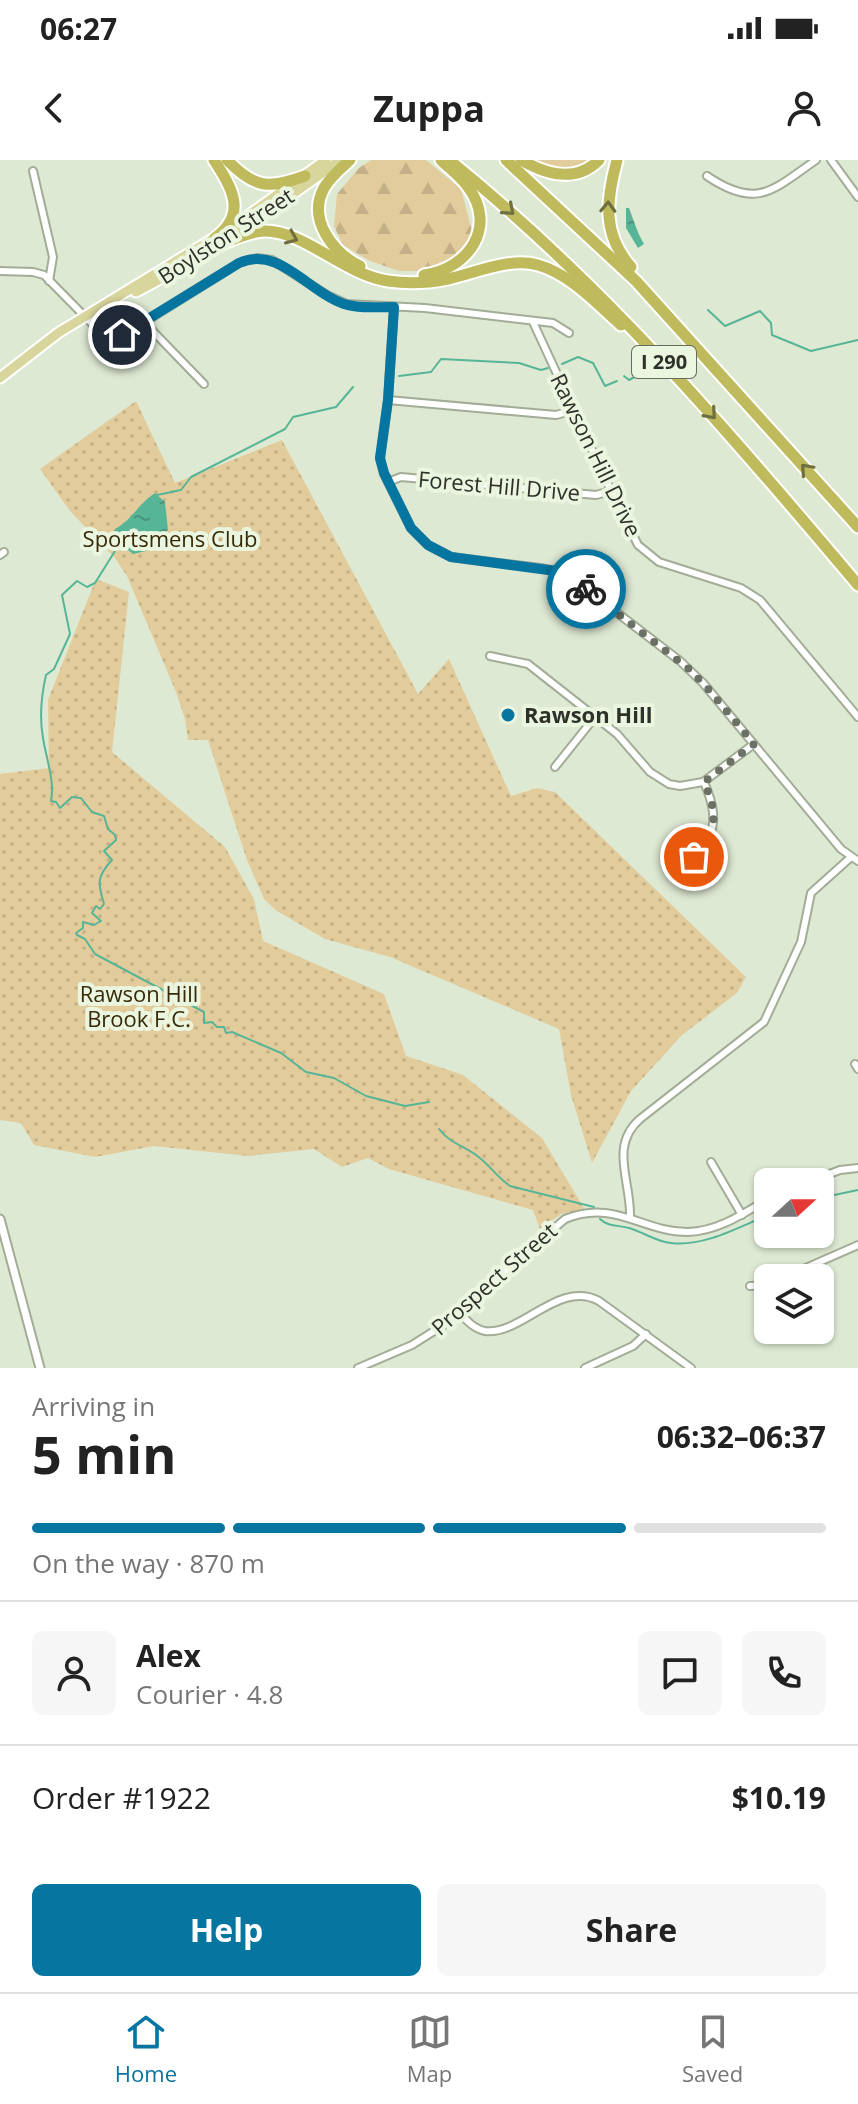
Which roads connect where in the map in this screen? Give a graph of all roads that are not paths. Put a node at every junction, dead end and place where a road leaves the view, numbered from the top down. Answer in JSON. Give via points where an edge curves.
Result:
{"nodes":[{"id":1,"x":214,"y":160,"type":"edge"},
{"id":2,"x":227,"y":160,"type":"edge"},
{"id":3,"x":326,"y":160,"type":"edge"},
{"id":4,"x":340,"y":160,"type":"edge"},
{"id":5,"x":350,"y":160,"type":"edge"},
{"id":6,"x":441,"y":160,"type":"edge"},
{"id":7,"x":449,"y":160,"type":"edge"},
{"id":8,"x":506,"y":160,"type":"edge"},
{"id":9,"x":521,"y":160,"type":"edge"},
{"id":10,"x":599,"y":160,"type":"edge"},
{"id":11,"x":617,"y":160,"type":"edge"},
{"id":12,"x":816,"y":160,"type":"edge"},
{"id":13,"x":831,"y":160,"type":"edge"},
{"id":14,"x":33,"y":171,"type":"dead end"},
{"id":15,"x":305,"y":176,"type":"junction"},
{"id":16,"x":707,"y":176,"type":"dead end"},
{"id":17,"x":858,"y":197,"type":"edge"},
{"id":18,"x":217,"y":242,"type":"junction"},
{"id":19,"x":0,"y":271,"type":"edge"},
{"id":20,"x":49,"y":281,"type":"junction"},
{"id":21,"x":652,"y":297,"type":"junction"},
{"id":22,"x":394,"y":307,"type":"junction"},
{"id":23,"x":85,"y":317,"type":"junction"},
{"id":24,"x":144,"y":322,"type":"junction"},
{"id":25,"x":533,"y":322,"type":"junction"},
{"id":26,"x":569,"y":333,"type":"dead end"},
{"id":27,"x":669,"y":367,"type":"junction"},
{"id":28,"x":0,"y":378,"type":"edge"},
{"id":29,"x":204,"y":384,"type":"dead end"},
{"id":30,"x":388,"y":400,"type":"junction"},
{"id":31,"x":574,"y":410,"type":"junction"},
{"id":32,"x":388,"y":482,"type":"junction"},
{"id":33,"x":611,"y":491,"type":"junction"},
{"id":34,"x":858,"y":527,"type":"edge"},
{"id":35,"x":858,"y":585,"type":"edge"},
{"id":36,"x":490,"y":656,"type":"dead end"},
{"id":37,"x":595,"y":717,"type":"junction"},
{"id":38,"x":858,"y":717,"type":"edge"},
{"id":39,"x":754,"y":744,"type":"junction"},
{"id":40,"x":555,"y":767,"type":"dead end"},
{"id":41,"x":704,"y":782,"type":"junction"},
{"id":42,"x":850,"y":858,"type":"junction"},
{"id":43,"x":858,"y":861,"type":"edge"},
{"id":44,"x":691,"y":867,"type":"dead end"},
{"id":45,"x":711,"y":1162,"type":"dead end"},
{"id":46,"x":858,"y":1168,"type":"edge"},
{"id":47,"x":834,"y":1172,"type":"edge"},
{"id":48,"x":754,"y":1208,"type":"edge"},
{"id":49,"x":742,"y":1215,"type":"junction"},
{"id":50,"x":630,"y":1216,"type":"junction"},
{"id":51,"x":0,"y":1219,"type":"edge"},
{"id":52,"x":858,"y":1245,"type":"edge"},
{"id":53,"x":815,"y":1264,"type":"edge"},
{"id":54,"x":750,"y":1286,"type":"dead end"},
{"id":55,"x":754,"y":1286,"type":"edge"},
{"id":56,"x":459,"y":1312,"type":"junction"},
{"id":57,"x":646,"y":1334,"type":"junction"},
{"id":58,"x":40,"y":1368,"type":"edge"},
{"id":59,"x":358,"y":1368,"type":"edge"},
{"id":60,"x":585,"y":1368,"type":"edge"},
{"id":61,"x":691,"y":1368,"type":"edge"}],
"edges":[{"from":1,"to":18,"type":"highway","via":[[234,201],[230,224]]},
{"from":2,"to":15,"type":"highway","via":[[260,184]]},
{"from":3,"to":15,"type":"main road","name":"Boylston Street"},
{"from":4,"to":18,"type":"main road","name":"Boylston Street"},
{"from":5,"to":6,"type":"highway","via":[[322,192],[324,233],[356,264],[411,276],[457,264],[476,238],[475,200]]},
{"from":7,"to":27,"type":"highway","number":"I 290","one_way":true,"via":[[584,278]]},
{"from":8,"to":21,"type":"highway","number":"I 290"},
{"from":9,"to":10,"type":"highway","via":[[563,175],[584,172]]},
{"from":21,"to":11,"type":"highway","one_way":true,"via":[[619,252],[608,224]]},
{"from":12,"to":16,"type":"street","via":[[779,186],[756,194],[735,192]]},
{"from":13,"to":17,"type":"street"},
{"from":14,"to":20,"type":"street","via":[[53,257]]},
{"from":15,"to":18,"type":"main road","name":"Boylston Street"},
{"from":18,"to":23,"type":"main road","name":"Boylston Street"},
{"from":18,"to":27,"type":"highway","one_way":true,"via":[[274,232],[361,274],[409,283],[533,263],[576,287]]},
{"from":19,"to":20,"type":"street","via":[[35,272]]},
{"from":20,"to":23,"type":"street"},
{"from":34,"to":21,"type":"highway","number":"I 290","one_way":true},
{"from":22,"to":24,"type":"street","via":[[344,304],[272,260],[257,258],[239,263]]},
{"from":22,"to":25,"type":"street"},
{"from":22,"to":30,"type":"street"},
{"from":23,"to":24,"type":"street","via":[[112,338]]},
{"from":23,"to":28,"type":"main road","name":"Boylston Street"},
{"from":24,"to":29,"type":"street"},
{"from":25,"to":26,"type":"street","via":[[557,324]]},
{"from":25,"to":31,"type":"street","name":"Rawson Hill Drive"},
{"from":27,"to":35,"type":"highway","number":"I 290","one_way":true},
{"from":30,"to":31,"type":"street","via":[[558,415]]},
{"from":30,"to":32,"type":"street","via":[[380,450]]},
{"from":31,"to":33,"type":"street","name":"Rawson Hill Drive"},
{"from":32,"to":33,"type":"street","name":"Forest Hill Drive","via":[[401,477],[598,495]]},
{"from":32,"to":39,"type":"street","via":[[413,531],[446,555],[544,568],[575,580],[689,669]]},
{"from":33,"to":38,"type":"street","name":"Rawson Hill Drive","via":[[634,539],[648,554],[758,598]]},
{"from":36,"to":37,"type":"street","via":[[528,664]]},
{"from":37,"to":40,"type":"street"},
{"from":37,"to":41,"type":"street","via":[[660,780],[680,786]]},
{"from":39,"to":41,"type":"street"},
{"from":39,"to":42,"type":"street"},
{"from":41,"to":44,"type":"street","via":[[714,822]]},
{"from":42,"to":43,"type":"street"},
{"from":42,"to":50,"type":"street","via":[[809,898],[800,945],[764,1022],[628,1131],[622,1163]]},
{"from":45,"to":49,"type":"street"},
{"from":46,"to":47,"type":"street"},
{"from":48,"to":49,"type":"street","name":"Prospect Street"},
{"from":49,"to":50,"type":"street","name":"Prospect Street","via":[[688,1232]]},
{"from":50,"to":56,"type":"street","name":"Prospect Street","via":[[594,1213],[565,1219]]},
{"from":51,"to":58,"type":"street"},
{"from":52,"to":53,"type":"street"},
{"from":54,"to":55,"type":"street"},
{"from":56,"to":57,"type":"street","via":[[473,1326],[490,1331],[562,1300],[587,1295]]},
{"from":56,"to":59,"type":"street","name":"Prospect Street","via":[[427,1337]]},
{"from":57,"to":60,"type":"street","via":[[633,1346]]},
{"from":57,"to":61,"type":"street"}]}
